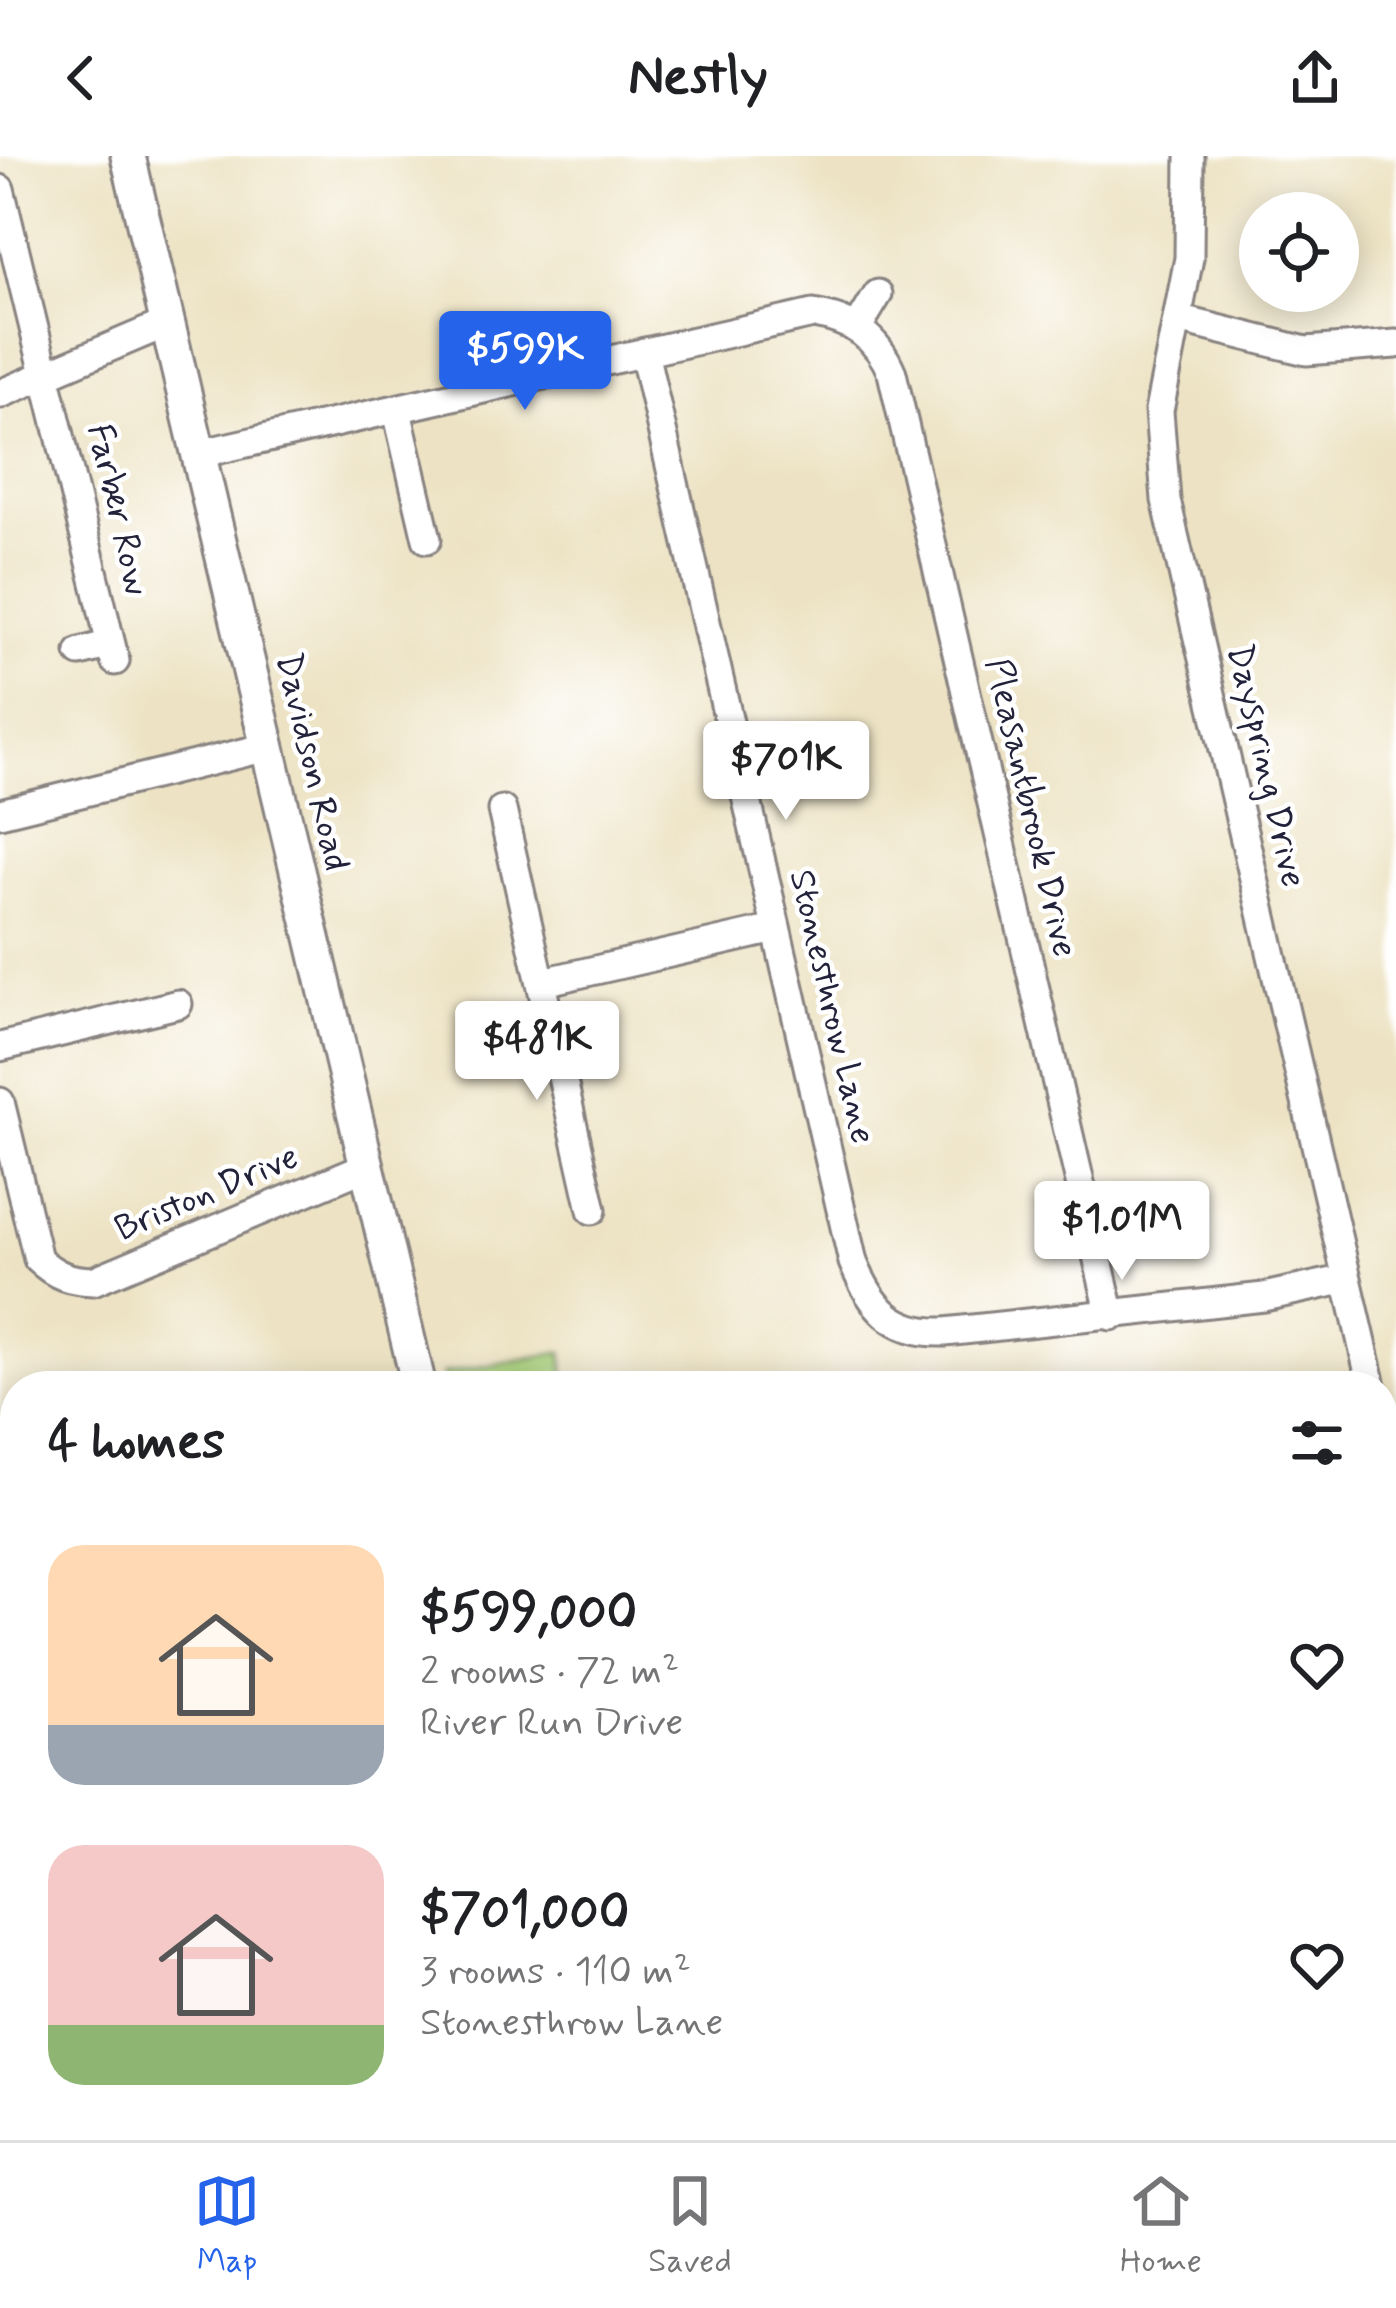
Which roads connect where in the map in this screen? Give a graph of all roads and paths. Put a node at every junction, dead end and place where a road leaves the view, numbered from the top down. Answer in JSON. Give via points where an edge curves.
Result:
{"nodes":[{"id":1,"x":128,"y":156,"type":"edge"},
{"id":2,"x":1190,"y":156,"type":"edge"},
{"id":3,"x":0,"y":189,"type":"edge"},
{"id":4,"x":11,"y":288,"type":"edge"},
{"id":5,"x":878,"y":294,"type":"dead end"},
{"id":6,"x":1178,"y":319,"type":"junction"},
{"id":7,"x":167,"y":323,"type":"junction"},
{"id":8,"x":858,"y":327,"type":"junction"},
{"id":9,"x":1396,"y":344,"type":"edge"},
{"id":10,"x":644,"y":352,"type":"junction"},
{"id":11,"x":50,"y":376,"type":"junction"},
{"id":12,"x":0,"y":394,"type":"edge"},
{"id":13,"x":397,"y":410,"type":"junction"},
{"id":14,"x":198,"y":454,"type":"junction"},
{"id":15,"x":427,"y":539,"type":"dead end"},
{"id":16,"x":80,"y":652,"type":"dead end"},
{"id":17,"x":267,"y":748,"type":"junction"},
{"id":18,"x":502,"y":810,"type":"dead end"},
{"id":19,"x":0,"y":813,"type":"edge"},
{"id":20,"x":775,"y":929,"type":"junction"},
{"id":21,"x":543,"y":982,"type":"junction"},
{"id":22,"x":178,"y":1004,"type":"dead end"},
{"id":23,"x":0,"y":1047,"type":"edge"},
{"id":24,"x":0,"y":1102,"type":"edge"},
{"id":25,"x":368,"y":1166,"type":"junction"},
{"id":26,"x":592,"y":1210,"type":"dead end"},
{"id":27,"x":1347,"y":1279,"type":"junction"},
{"id":28,"x":1111,"y":1316,"type":"junction"},
{"id":29,"x":416,"y":1371,"type":"edge"},
{"id":30,"x":1368,"y":1371,"type":"edge"}],
"edges":[{"from":1,"to":7,"type":"main road","name":"Davidson Road"},
{"from":2,"to":6,"type":"street","name":"Dayspring Drive","via":[[1189,258]]},
{"from":3,"to":4,"type":"street","name":"Farber Row"},
{"from":4,"to":11,"type":"street","name":"Farber Row"},
{"from":5,"to":8,"type":"street"},
{"from":6,"to":9,"type":"street","via":[[1306,351]]},
{"from":6,"to":27,"type":"street","name":"Dayspring Drive","via":[[1159,411],[1166,500]]},
{"from":7,"to":11,"type":"street"},
{"from":7,"to":14,"type":"main road","name":"Davidson Road"},
{"from":8,"to":10,"type":"street","via":[[813,314]]},
{"from":8,"to":28,"type":"street","name":"Pleasantbrook Drive","via":[[892,373]]},
{"from":10,"to":13,"type":"street"},
{"from":10,"to":20,"type":"street","name":"Stonesthrow Lane"},
{"from":11,"to":12,"type":"street"},
{"from":11,"to":16,"type":"street","name":"Farber Row","via":[[113,652]]},
{"from":13,"to":14,"type":"street"},
{"from":13,"to":15,"type":"street"},
{"from":14,"to":17,"type":"main road","name":"Davidson Road"},
{"from":17,"to":19,"type":"street"},
{"from":17,"to":25,"type":"main road","name":"Davidson Road"},
{"from":18,"to":21,"type":"street"},
{"from":20,"to":21,"type":"street"},
{"from":20,"to":28,"type":"street","name":"Stonesthrow Lane","via":[[868,1298],[888,1318],[929,1333]]},
{"from":21,"to":26,"type":"street"},
{"from":22,"to":23,"type":"street"},
{"from":24,"to":25,"type":"street","name":"Briston Drive","via":[[38,1259],[74,1280],[93,1281]]},
{"from":25,"to":29,"type":"main road","name":"Davidson Road"},
{"from":27,"to":28,"type":"street"},
{"from":27,"to":30,"type":"street","name":"Dayspring Drive"}]}
